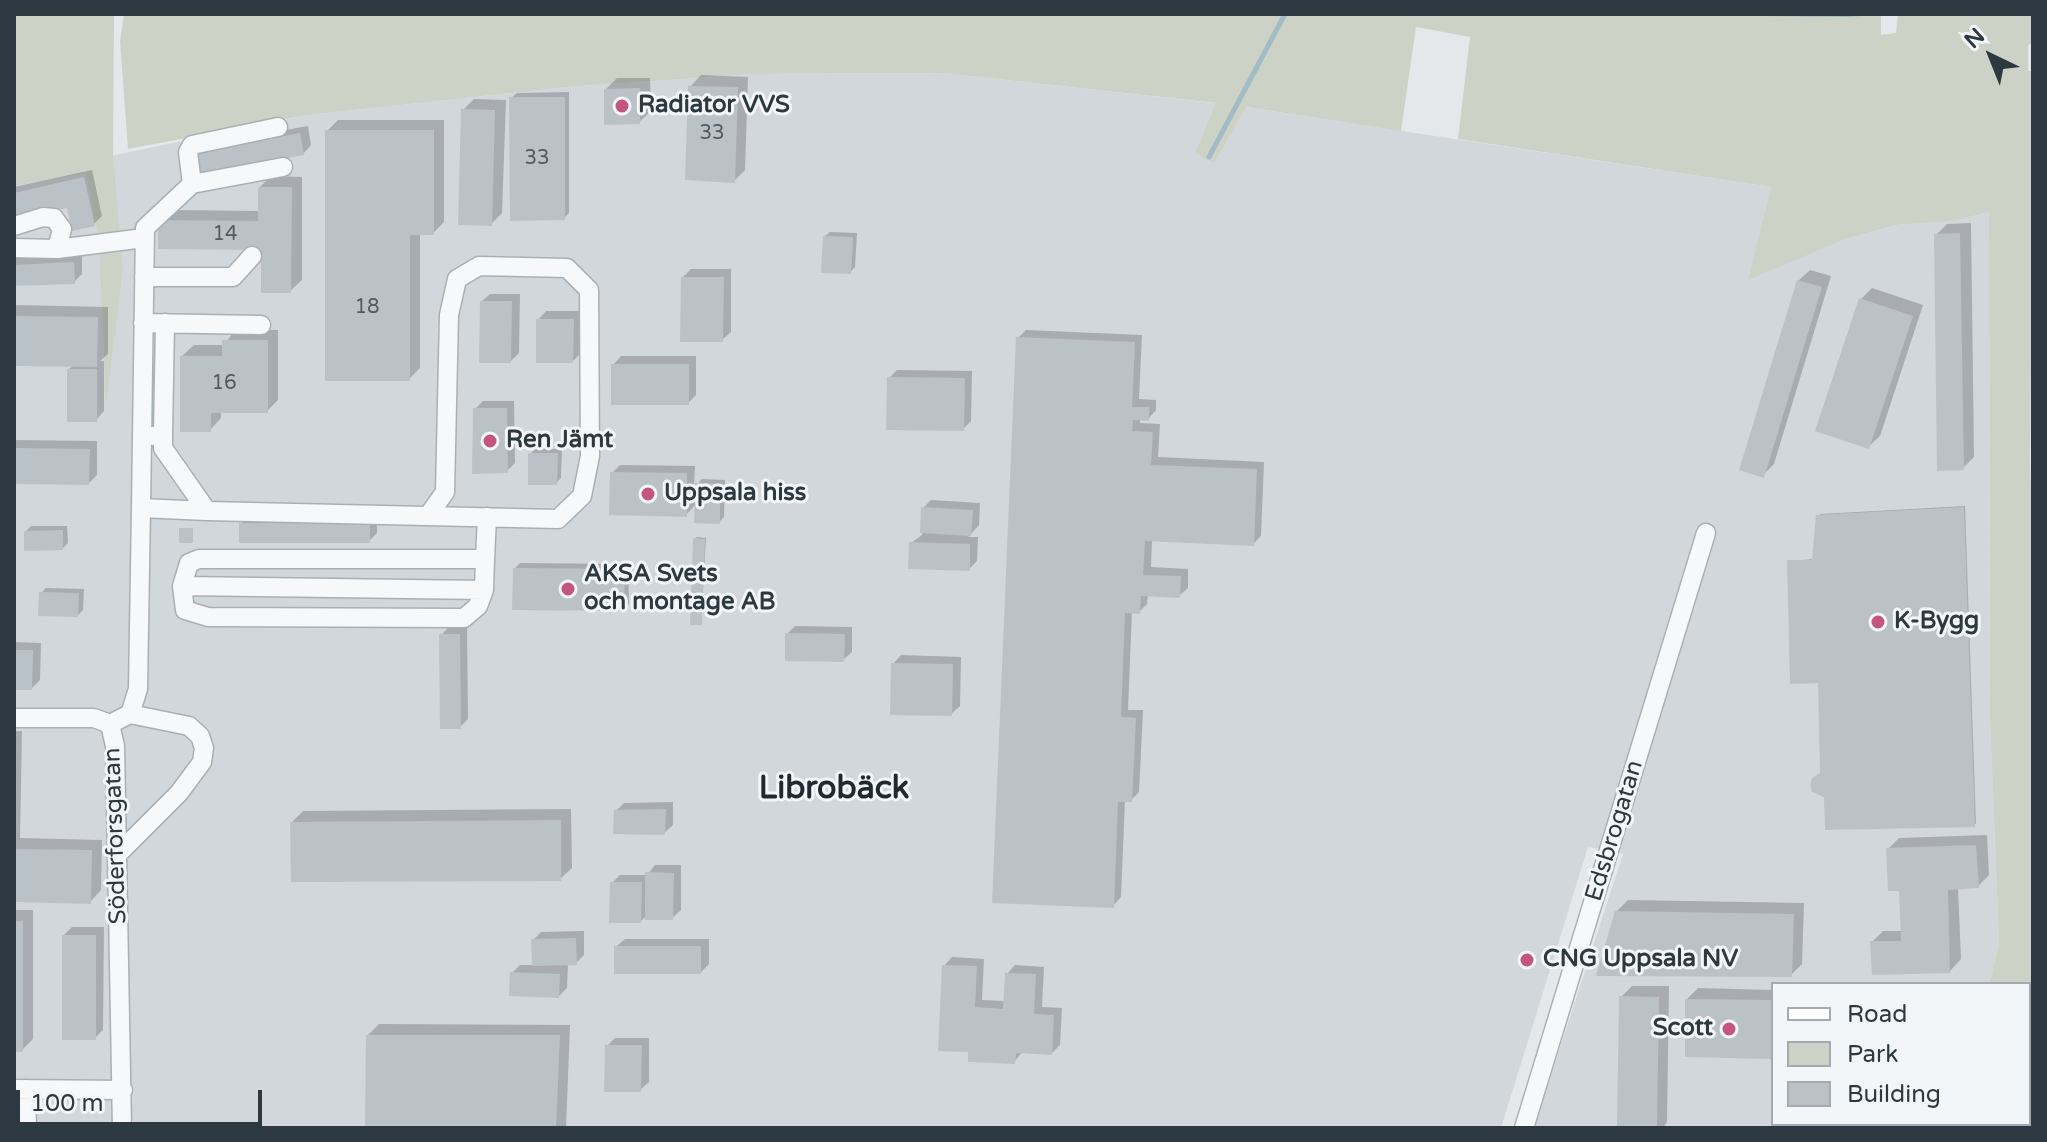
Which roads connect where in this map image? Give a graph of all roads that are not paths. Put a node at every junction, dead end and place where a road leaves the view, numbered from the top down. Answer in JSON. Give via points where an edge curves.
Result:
{"nodes":[{"id":1,"x":278,"y":127,"type":"dead end"},
{"id":2,"x":283,"y":167,"type":"dead end"},
{"id":3,"x":192,"y":184,"type":"junction"},
{"id":4,"x":14,"y":226,"type":"edge"},
{"id":5,"x":144,"y":246,"type":"junction"},
{"id":6,"x":14,"y":248,"type":"edge"},
{"id":7,"x":57,"y":249,"type":"junction"},
{"id":8,"x":252,"y":256,"type":"dead end"},
{"id":9,"x":144,"y":277,"type":"junction"},
{"id":10,"x":143,"y":323,"type":"junction"},
{"id":11,"x":165,"y":323,"type":"junction"},
{"id":12,"x":261,"y":325,"type":"dead end"},
{"id":13,"x":163,"y":435,"type":"junction"},
{"id":14,"x":142,"y":437,"type":"junction"},
{"id":15,"x":141,"y":508,"type":"junction"},
{"id":16,"x":207,"y":511,"type":"junction"},
{"id":17,"x":428,"y":516,"type":"junction"},
{"id":18,"x":487,"y":517,"type":"junction"},
{"id":19,"x":1706,"y":533,"type":"dead end"},
{"id":20,"x":485,"y":559,"type":"junction"},
{"id":21,"x":182,"y":586,"type":"junction"},
{"id":22,"x":484,"y":590,"type":"junction"},
{"id":23,"x":130,"y":714,"type":"junction"},
{"id":24,"x":14,"y":718,"type":"edge"},
{"id":25,"x":110,"y":724,"type":"junction"},
{"id":26,"x":117,"y":855,"type":"junction"},
{"id":27,"x":20,"y":1089,"type":"edge"},
{"id":28,"x":123,"y":1090,"type":"junction"},
{"id":29,"x":27,"y":1128,"type":"edge"},
{"id":30,"x":122,"y":1128,"type":"edge"},
{"id":31,"x":1524,"y":1128,"type":"edge"}],
"edges":[{"from":1,"to":3,"type":"street","via":[[192,145]]},
{"from":2,"to":3,"type":"street"},
{"from":3,"to":5,"type":"street","via":[[145,228]]},
{"from":4,"to":7,"type":"street","via":[[54,218],[62,229]]},
{"from":5,"to":7,"type":"street"},
{"from":5,"to":9,"type":"street","name":"Söderforsgatan"},
{"from":6,"to":7,"type":"street"},
{"from":8,"to":9,"type":"street","via":[[233,277]]},
{"from":9,"to":10,"type":"street","name":"Söderforsgatan"},
{"from":10,"to":11,"type":"street"},
{"from":10,"to":14,"type":"street","name":"Söderforsgatan"},
{"from":11,"to":12,"type":"street"},
{"from":11,"to":13,"type":"street"},
{"from":13,"to":14,"type":"street"},
{"from":13,"to":16,"type":"street","via":[[163,448]]},
{"from":14,"to":15,"type":"street","name":"Söderforsgatan"},
{"from":15,"to":16,"type":"street"},
{"from":15,"to":23,"type":"street","name":"Söderforsgatan","via":[[138,689]]},
{"from":16,"to":17,"type":"street"},
{"from":17,"to":18,"type":"street"},
{"from":17,"to":18,"type":"street","via":[[445,492],[449,315],[457,279],[479,266],[567,268],[589,290],[590,456],[582,496],[558,519]]},
{"from":18,"to":20,"type":"street"},
{"from":19,"to":31,"type":"street","name":"Edsbrogatan"},
{"from":20,"to":21,"type":"street","via":[[199,559],[189,563]]},
{"from":20,"to":22,"type":"street"},
{"from":21,"to":22,"type":"street"},
{"from":21,"to":22,"type":"street","via":[[185,610],[223,618],[464,618],[478,606]]},
{"from":23,"to":25,"type":"street","name":"Söderforsgatan"},
{"from":23,"to":26,"type":"street","via":[[189,726],[204,748],[202,762],[179,793]]},
{"from":24,"to":25,"type":"street","via":[[94,718]]},
{"from":25,"to":26,"type":"street","name":"Söderforsgatan"},
{"from":26,"to":28,"type":"street","name":"Söderforsgatan"},
{"from":27,"to":28,"type":"street"},
{"from":27,"to":29,"type":"street"},
{"from":28,"to":30,"type":"street","name":"Söderforsgatan"}]}
